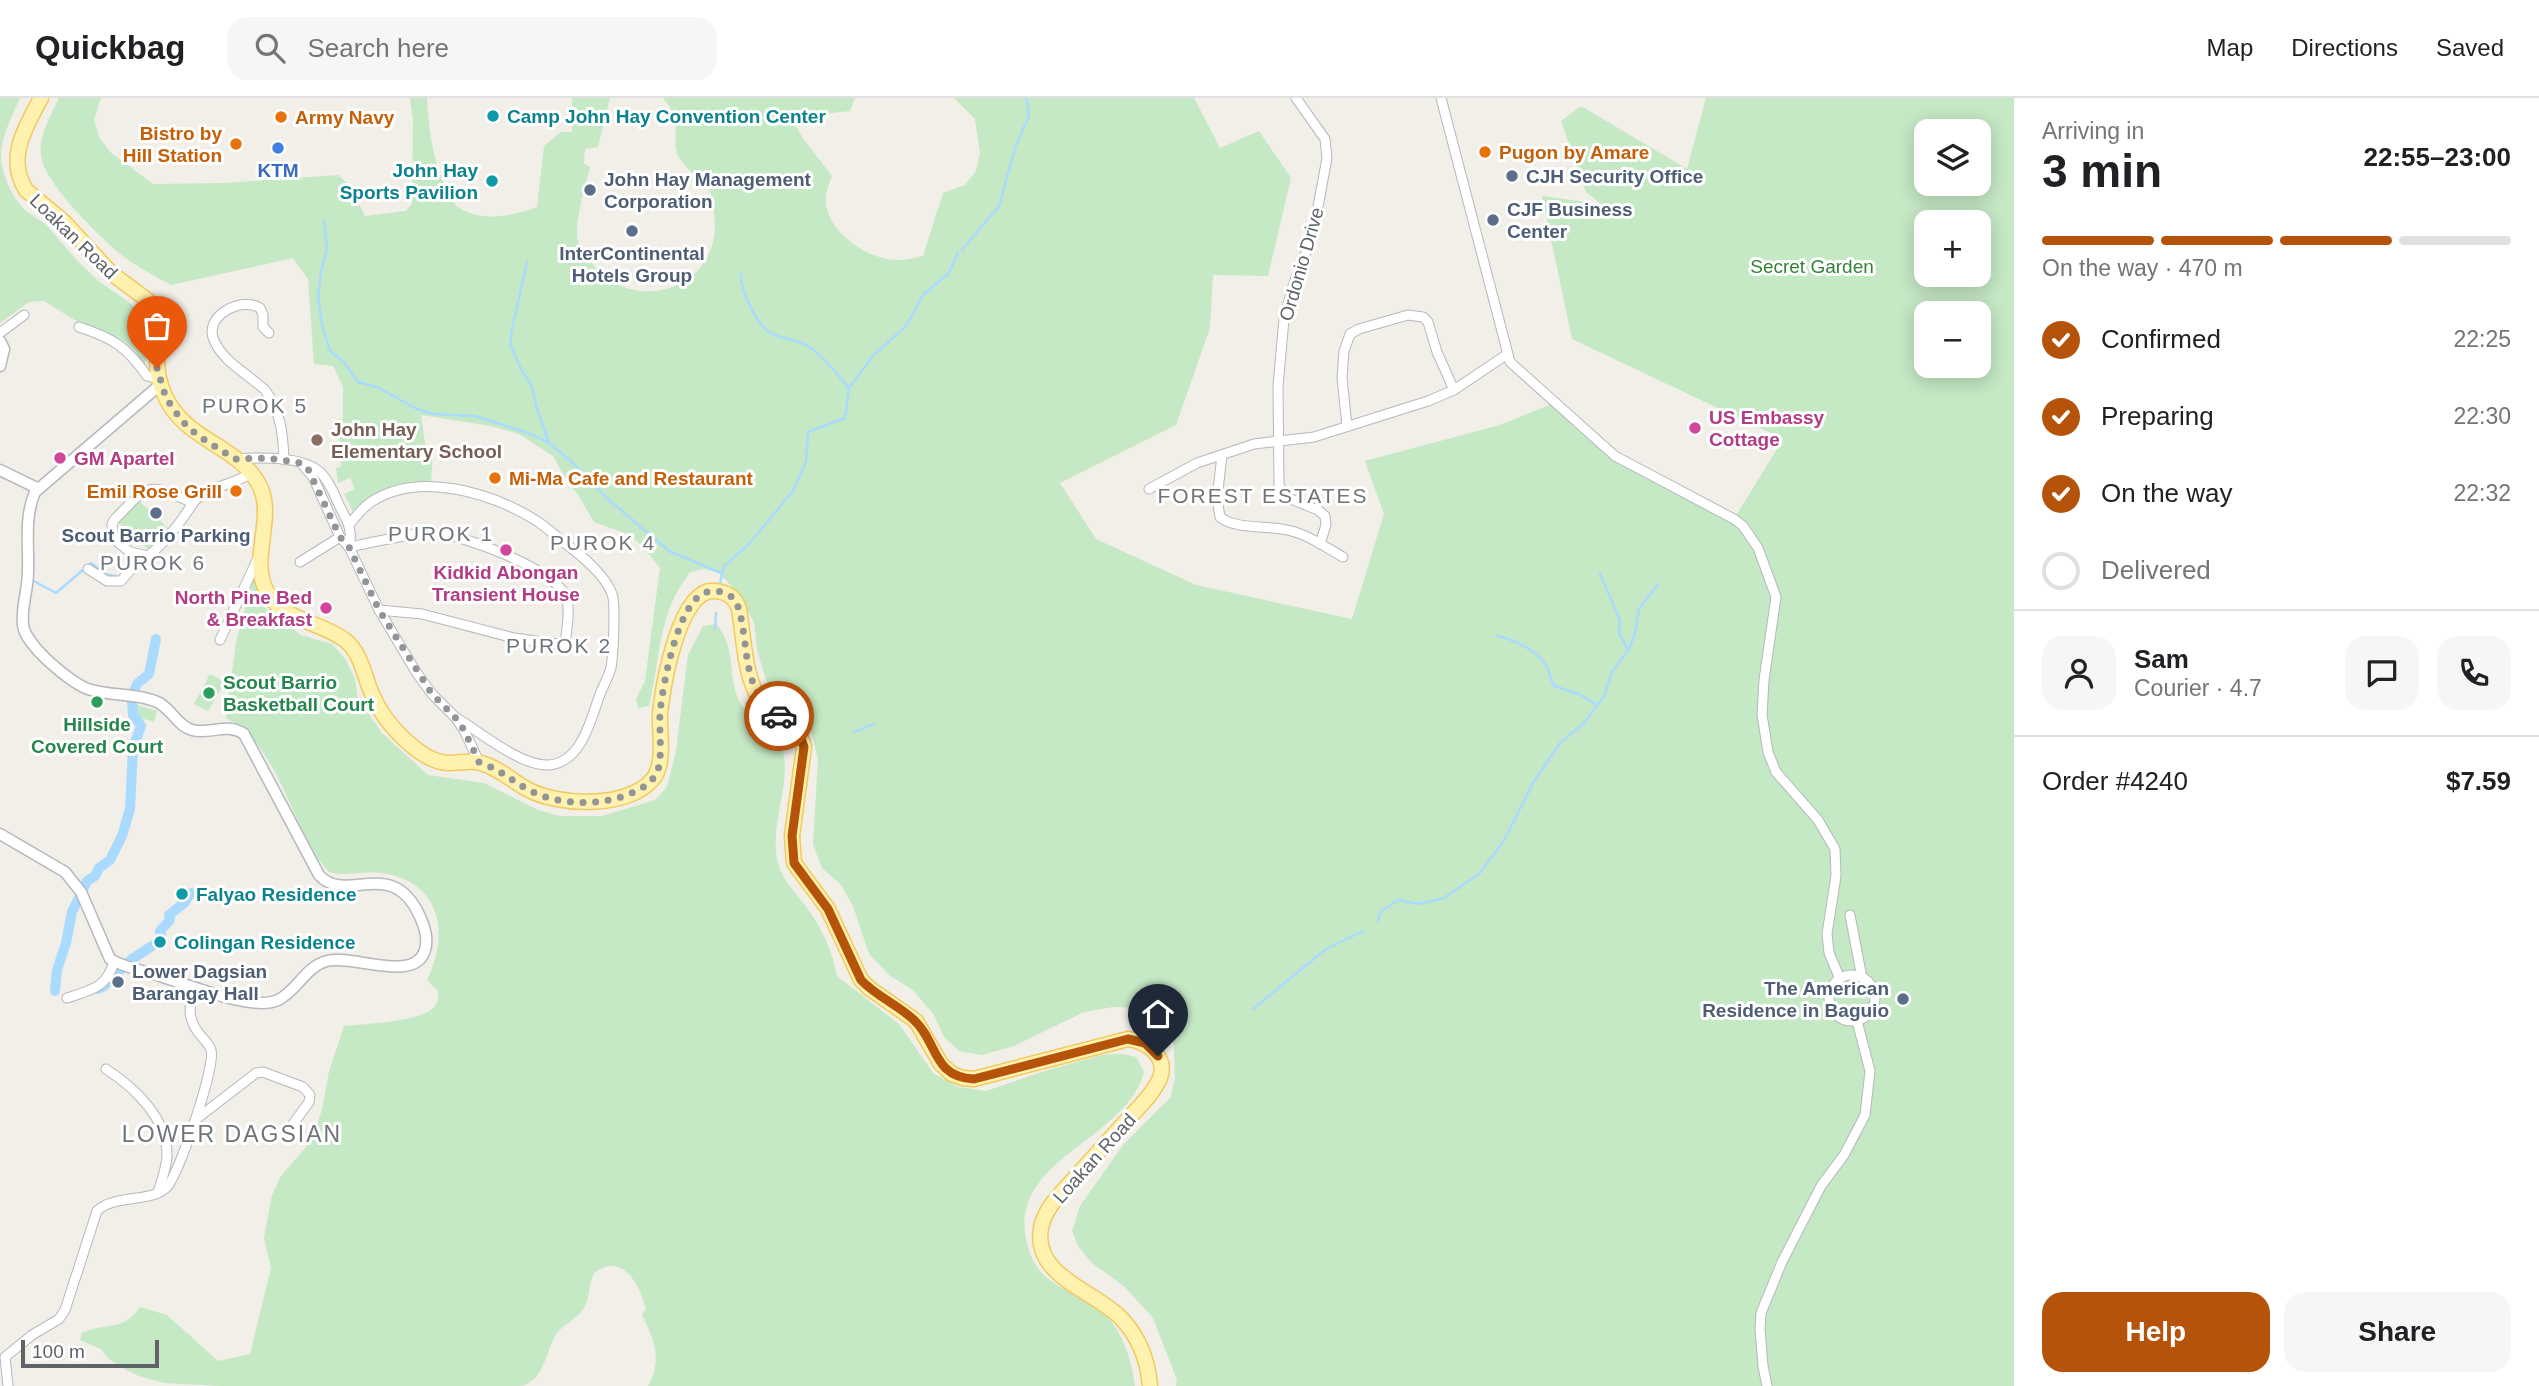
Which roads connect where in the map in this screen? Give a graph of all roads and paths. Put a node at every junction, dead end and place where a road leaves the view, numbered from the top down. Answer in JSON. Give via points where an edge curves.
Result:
{"nodes":[{"id":1,"x":41,"y":98,"type":"edge"},
{"id":2,"x":1296,"y":98,"type":"edge"},
{"id":3,"x":1441,"y":98,"type":"edge"},
{"id":4,"x":24,"y":315,"type":"dead end"},
{"id":5,"x":79,"y":327,"type":"dead end"},
{"id":6,"x":0,"y":333,"type":"edge"},
{"id":7,"x":269,"y":333,"type":"dead end"},
{"id":8,"x":0,"y":341,"type":"edge"},
{"id":9,"x":1506,"y":355,"type":"junction"},
{"id":10,"x":0,"y":366,"type":"edge"},
{"id":11,"x":160,"y":381,"type":"junction"},
{"id":12,"x":1454,"y":390,"type":"junction"},
{"id":13,"x":1347,"y":426,"type":"junction"},
{"id":14,"x":1277,"y":440,"type":"junction"},
{"id":15,"x":1222,"y":455,"type":"junction"},
{"id":16,"x":235,"y":459,"type":"junction"},
{"id":17,"x":284,"y":460,"type":"junction"},
{"id":18,"x":301,"y":463,"type":"junction"},
{"id":19,"x":0,"y":470,"type":"edge"},
{"id":20,"x":251,"y":473,"type":"junction"},
{"id":21,"x":37,"y":488,"type":"junction"},
{"id":22,"x":1149,"y":489,"type":"dead end"},
{"id":23,"x":193,"y":503,"type":"junction"},
{"id":24,"x":349,"y":525,"type":"junction"},
{"id":25,"x":340,"y":537,"type":"junction"},
{"id":26,"x":1320,"y":544,"type":"junction"},
{"id":27,"x":349,"y":547,"type":"junction"},
{"id":28,"x":261,"y":550,"type":"junction"},
{"id":29,"x":142,"y":556,"type":"junction"},
{"id":30,"x":1343,"y":557,"type":"dead end"},
{"id":31,"x":300,"y":562,"type":"dead end"},
{"id":32,"x":88,"y":569,"type":"dead end"},
{"id":33,"x":379,"y":610,"type":"junction"},
{"id":34,"x":220,"y":640,"type":"dead end"},
{"id":35,"x":455,"y":717,"type":"junction"},
{"id":36,"x":479,"y":762,"type":"junction"},
{"id":37,"x":0,"y":834,"type":"edge"},
{"id":38,"x":1850,"y":915,"type":"dead end"},
{"id":39,"x":114,"y":961,"type":"junction"},
{"id":40,"x":1862,"y":978,"type":"junction"},
{"id":41,"x":1840,"y":979,"type":"junction"},
{"id":42,"x":194,"y":988,"type":"junction"},
{"id":43,"x":67,"y":998,"type":"dead end"},
{"id":44,"x":1857,"y":1021,"type":"junction"},
{"id":45,"x":106,"y":1069,"type":"dead end"},
{"id":46,"x":195,"y":1120,"type":"junction"},
{"id":47,"x":293,"y":1124,"type":"dead end"},
{"id":48,"x":158,"y":1193,"type":"junction"},
{"id":49,"x":8,"y":1386,"type":"edge"},
{"id":50,"x":1150,"y":1386,"type":"edge"},
{"id":51,"x":1767,"y":1386,"type":"edge"}],
"edges":[{"from":1,"to":11,"type":"main road","name":"Loakan Road","via":[[17,150],[21,182],[111,273],[158,309],[163,320],[157,359]]},
{"from":2,"to":14,"type":"street","name":"Ordonio Drive","via":[[1325,139],[1327,158],[1310,246],[1284,319]]},
{"from":3,"to":9,"type":"street"},
{"from":4,"to":6,"type":"street"},
{"from":5,"to":11,"type":"street","via":[[118,343],[146,376]]},
{"from":7,"to":17,"type":"street","via":[[263,327],[260,308],[247,303],[220,314],[211,330],[221,351],[271,398],[281,423]]},
{"from":8,"to":10,"type":"street","via":[[4,349]]},
{"from":9,"to":12,"type":"street"},
{"from":9,"to":41,"type":"street","via":[[1615,456],[1734,519],[1758,548],[1776,597],[1762,715],[1768,752],[1776,772],[1818,820],[1835,849],[1827,944]]},
{"from":11,"to":16,"type":"main road","name":"Loakan Road","via":[[182,421]]},
{"from":11,"to":21,"type":"street"},
{"from":12,"to":13,"type":"street"},
{"from":12,"to":13,"type":"street","via":[[1429,322],[1423,317],[1408,315],[1359,329],[1350,334],[1344,351]]},
{"from":13,"to":14,"type":"street","via":[[1314,437]]},
{"from":14,"to":15,"type":"street"},
{"from":14,"to":26,"type":"street","name":"Ordonio Drive","via":[[1282,491],[1325,516]]},
{"from":15,"to":22,"type":"street"},
{"from":15,"to":26,"type":"street","via":[[1217,499],[1220,517],[1233,524],[1295,532]]},
{"from":16,"to":17,"type":"street"},
{"from":16,"to":20,"type":"main road","name":"Loakan Road"},
{"from":17,"to":18,"type":"street"},
{"from":18,"to":24,"type":"street","via":[[324,476]]},
{"from":18,"to":25,"type":"street","via":[[313,478]]},
{"from":19,"to":21,"type":"street"},
{"from":20,"to":23,"type":"street","via":[[208,491]]},
{"from":20,"to":28,"type":"main road","name":"Loakan Road","via":[[265,507]]},
{"from":21,"to":42,"type":"street","via":[[29,507],[23,614],[23,628],[33,647],[90,690],[159,702],[195,731],[236,728],[244,734],[319,875],[334,885],[389,884],[416,909],[426,936],[425,953],[413,965],[328,960],[272,1003]]},
{"from":23,"to":29,"type":"street","via":[[159,547]]},
{"from":23,"to":29,"type":"street","via":[[154,488],[139,494],[112,525],[114,539]]},
{"from":24,"to":27,"type":"street"},
{"from":24,"to":35,"type":"street","via":[[367,504],[396,491],[430,487],[475,494],[548,529],[578,552],[612,592],[610,670],[584,737],[570,756],[555,764],[538,764]]},
{"from":25,"to":27,"type":"street"},
{"from":25,"to":31,"type":"street"},
{"from":26,"to":30,"type":"street"},
{"from":27,"to":33,"type":"street"},
{"from":27,"to":33,"type":"street","via":[[430,533],[496,550],[558,584],[567,604],[565,645],[514,638],[422,614]]},
{"from":28,"to":34,"type":"street"},
{"from":28,"to":36,"type":"main road","name":"Loakan Road","via":[[261,576],[271,599],[290,614],[346,640],[356,652],[372,695],[400,735],[440,763]]},
{"from":29,"to":32,"type":"street","via":[[121,581],[107,581]]},
{"from":33,"to":35,"type":"street","via":[[432,694]]},
{"from":35,"to":36,"type":"street"},
{"from":36,"to":50,"type":"main road","name":"Loakan Road","via":[[556,800],[621,797],[646,785],[659,765],[660,712],[680,624],[703,593],[732,596],[739,608],[752,680],[761,700],[802,738],[792,836],[794,863],[828,909],[854,968],[869,988],[916,1021],[941,1065],[963,1078],[990,1076],[1128,1039],[1145,1043],[1158,1056],[1161,1076],[1147,1098],[1053,1203],[1041,1228],[1048,1263],[1123,1320],[1145,1357]]},
{"from":37,"to":39,"type":"street","via":[[65,872],[81,891]]},
{"from":38,"to":40,"type":"street"},
{"from":39,"to":42,"type":"street"},
{"from":39,"to":43,"type":"street","via":[[103,984]]},
{"from":40,"to":41,"type":"street"},
{"from":40,"to":44,"type":"street","via":[[1874,1001],[1872,1010]]},
{"from":41,"to":44,"type":"street","via":[[1830,991],[1830,1007],[1841,1019]]},
{"from":42,"to":46,"type":"street","via":[[190,1021],[210,1046],[212,1058]]},
{"from":44,"to":51,"type":"street","via":[[1870,1071],[1865,1115],[1821,1186],[1761,1313]]},
{"from":45,"to":48,"type":"street","via":[[142,1098],[158,1122],[167,1157]]},
{"from":46,"to":47,"type":"street","via":[[263,1072],[303,1087],[310,1095]]},
{"from":46,"to":48,"type":"street","via":[[169,1184]]},
{"from":48,"to":49,"type":"street","via":[[106,1204],[97,1211],[65,1310],[5,1357]]}]}
